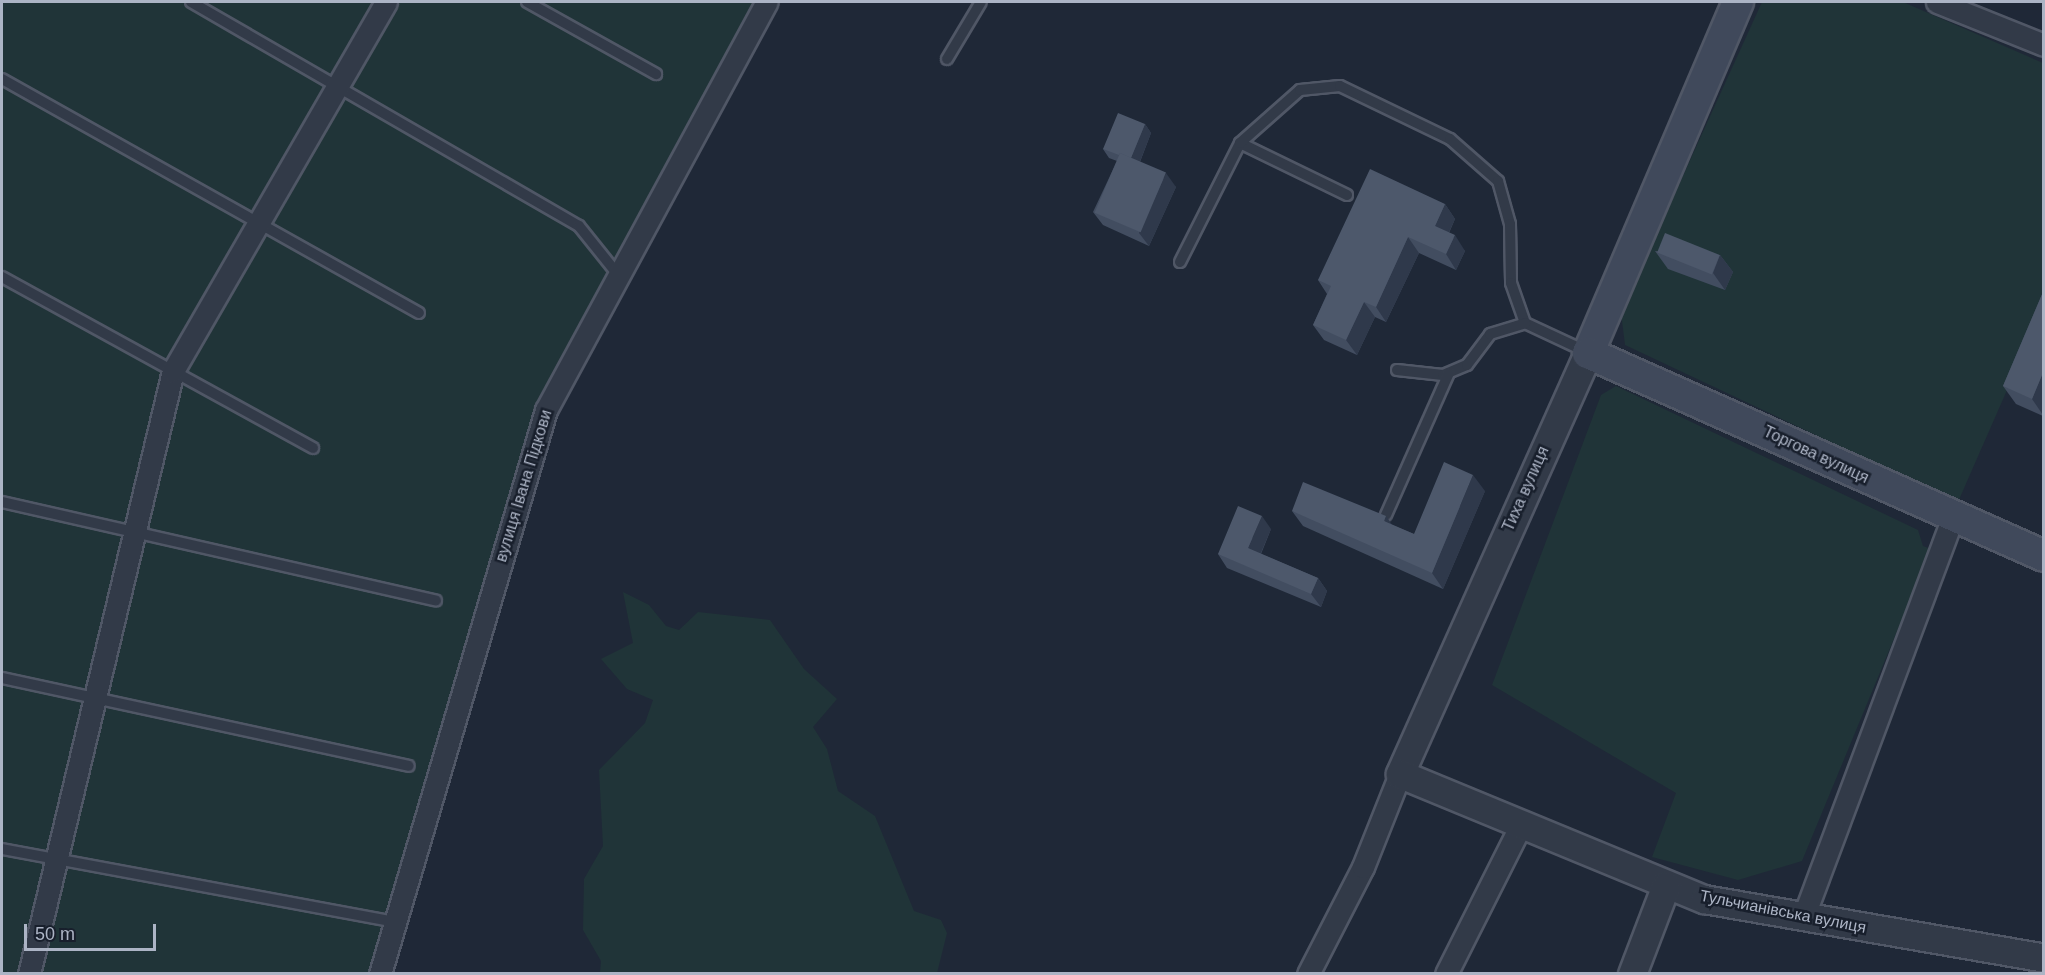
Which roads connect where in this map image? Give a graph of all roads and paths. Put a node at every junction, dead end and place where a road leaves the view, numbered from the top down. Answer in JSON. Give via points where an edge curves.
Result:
{"nodes":[{"id":1,"x":191,"y":2,"type":"edge"},
{"id":2,"x":386,"y":2,"type":"edge"},
{"id":3,"x":527,"y":2,"type":"edge"},
{"id":4,"x":767,"y":2,"type":"edge"},
{"id":5,"x":981,"y":2,"type":"edge"},
{"id":6,"x":1738,"y":2,"type":"edge"},
{"id":7,"x":1937,"y":2,"type":"edge"},
{"id":8,"x":2043,"y":45,"type":"edge"},
{"id":9,"x":947,"y":59,"type":"dead end"},
{"id":10,"x":656,"y":74,"type":"dead end"},
{"id":11,"x":2,"y":79,"type":"edge"},
{"id":12,"x":334,"y":87,"type":"junction"},
{"id":13,"x":1240,"y":143,"type":"junction"},
{"id":14,"x":1347,"y":195,"type":"dead end"},
{"id":15,"x":255,"y":225,"type":"junction"},
{"id":16,"x":1180,"y":262,"type":"dead end"},
{"id":17,"x":619,"y":276,"type":"junction"},
{"id":18,"x":2,"y":277,"type":"edge"},
{"id":19,"x":419,"y":313,"type":"dead end"},
{"id":20,"x":1525,"y":323,"type":"junction"},
{"id":21,"x":1588,"y":353,"type":"junction"},
{"id":22,"x":1397,"y":370,"type":"dead end"},
{"id":23,"x":173,"y":371,"type":"junction"},
{"id":24,"x":1449,"y":373,"type":"junction"},
{"id":25,"x":313,"y":448,"type":"dead end"},
{"id":26,"x":2,"y":502,"type":"edge"},
{"id":27,"x":1386,"y":515,"type":"edge"},
{"id":28,"x":1952,"y":520,"type":"junction"},
{"id":29,"x":134,"y":532,"type":"junction"},
{"id":30,"x":2043,"y":556,"type":"edge"},
{"id":31,"x":436,"y":601,"type":"dead end"},
{"id":32,"x":2,"y":678,"type":"edge"},
{"id":33,"x":95,"y":702,"type":"junction"},
{"id":34,"x":409,"y":766,"type":"dead end"},
{"id":35,"x":1400,"y":774,"type":"junction"},
{"id":36,"x":1521,"y":825,"type":"junction"},
{"id":37,"x":2,"y":849,"type":"edge"},
{"id":38,"x":56,"y":862,"type":"junction"},
{"id":39,"x":1666,"y":885,"type":"junction"},
{"id":40,"x":1803,"y":918,"type":"junction"},
{"id":41,"x":395,"y":922,"type":"junction"},
{"id":42,"x":2043,"y":958,"type":"edge"},
{"id":43,"x":28,"y":974,"type":"edge"},
{"id":44,"x":380,"y":974,"type":"edge"},
{"id":45,"x":1308,"y":974,"type":"edge"},
{"id":46,"x":1446,"y":974,"type":"edge"},
{"id":47,"x":1632,"y":974,"type":"edge"}],
"edges":[{"from":1,"to":12,"type":"lane"},
{"from":2,"to":12,"type":"street"},
{"from":3,"to":10,"type":"lane"},
{"from":4,"to":17,"type":"street","name":"вулиця Івана Підкови"},
{"from":5,"to":9,"type":"lane"},
{"from":6,"to":21,"type":"main road","name":"Тиха вулиця"},
{"from":7,"to":8,"type":"street"},
{"from":11,"to":15,"type":"lane"},
{"from":12,"to":15,"type":"street"},
{"from":12,"to":17,"type":"lane","via":[[579,226]]},
{"from":13,"to":14,"type":"lane"},
{"from":13,"to":16,"type":"lane"},
{"from":13,"to":20,"type":"lane","via":[[1300,90],[1340,86],[1450,139],[1498,181],[1510,224],[1511,283]]},
{"from":15,"to":19,"type":"lane"},
{"from":15,"to":23,"type":"street"},
{"from":17,"to":41,"type":"street","name":"вулиця Івана Підкови","via":[[546,410]]},
{"from":18,"to":23,"type":"lane"},
{"from":20,"to":21,"type":"lane"},
{"from":20,"to":24,"type":"lane","via":[[1490,334],[1467,365]]},
{"from":21,"to":28,"type":"main road","name":"Торгова вулиця"},
{"from":21,"to":35,"type":"street","name":"Тиха вулиця"},
{"from":22,"to":24,"type":"lane"},
{"from":23,"to":25,"type":"lane"},
{"from":23,"to":29,"type":"street"},
{"from":24,"to":27,"type":"lane"},
{"from":26,"to":29,"type":"lane"},
{"from":28,"to":30,"type":"main road","name":"Торгова вулиця"},
{"from":28,"to":40,"type":"street"},
{"from":29,"to":31,"type":"lane"},
{"from":29,"to":33,"type":"street"},
{"from":32,"to":33,"type":"lane"},
{"from":33,"to":34,"type":"lane"},
{"from":33,"to":38,"type":"street"},
{"from":35,"to":36,"type":"street","name":"Тульчианівська вулиця"},
{"from":35,"to":45,"type":"street","name":"Тиха вулиця","via":[[1363,867]]},
{"from":36,"to":39,"type":"street","name":"Тульчианівська вулиця"},
{"from":36,"to":46,"type":"street"},
{"from":37,"to":38,"type":"lane"},
{"from":38,"to":41,"type":"lane"},
{"from":38,"to":43,"type":"street"},
{"from":39,"to":40,"type":"street","name":"Тульчианівська вулиця","via":[[1704,899]]},
{"from":39,"to":47,"type":"street"},
{"from":40,"to":42,"type":"street","name":"Тульчианівська вулиця"},
{"from":41,"to":44,"type":"street","name":"вулиця Івана Підкови"}]}
